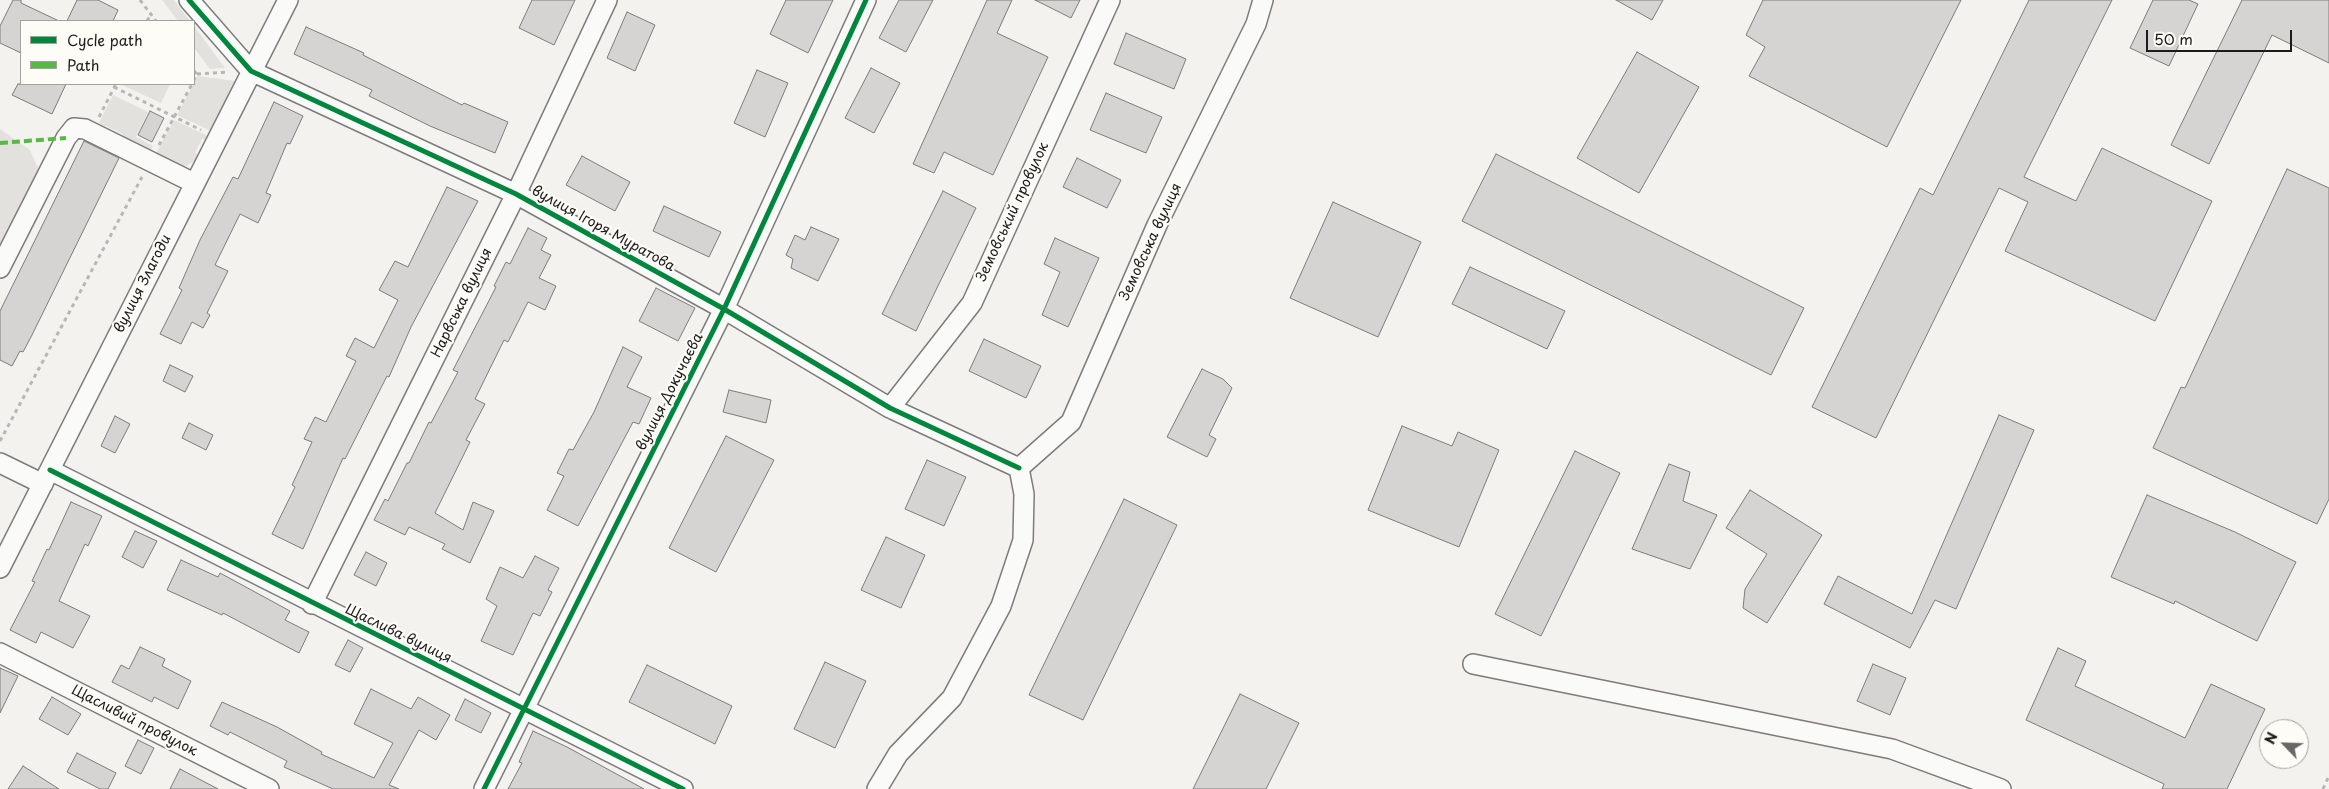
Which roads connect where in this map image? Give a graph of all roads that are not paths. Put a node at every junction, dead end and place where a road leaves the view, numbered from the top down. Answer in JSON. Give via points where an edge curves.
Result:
{"nodes":[{"id":1,"x":189,"y":0,"type":"edge"},
{"id":2,"x":288,"y":0,"type":"edge"},
{"id":3,"x":607,"y":0,"type":"edge"},
{"id":4,"x":866,"y":0,"type":"edge"},
{"id":5,"x":1110,"y":0,"type":"edge"},
{"id":6,"x":1264,"y":0,"type":"edge"},
{"id":7,"x":251,"y":71,"type":"junction"},
{"id":8,"x":194,"y":183,"type":"junction"},
{"id":9,"x":516,"y":194,"type":"junction"},
{"id":10,"x":0,"y":268,"type":"edge"},
{"id":11,"x":724,"y":309,"type":"junction"},
{"id":12,"x":890,"y":408,"type":"junction"},
{"id":13,"x":0,"y":463,"type":"edge"},
{"id":14,"x":1019,"y":468,"type":"junction"},
{"id":15,"x":46,"y":477,"type":"junction"},
{"id":16,"x":0,"y":568,"type":"edge"},
{"id":17,"x":312,"y":604,"type":"junction"},
{"id":18,"x":0,"y":653,"type":"edge"},
{"id":19,"x":1473,"y":664,"type":"dead end"},
{"id":20,"x":524,"y":709,"type":"junction"},
{"id":21,"x":269,"y":789,"type":"edge"},
{"id":22,"x":484,"y":789,"type":"edge"},
{"id":23,"x":683,"y":789,"type":"edge"},
{"id":24,"x":877,"y":789,"type":"edge"},
{"id":25,"x":2001,"y":789,"type":"edge"}],
"edges":[{"from":1,"to":7,"type":"street","name":"вулиця Ігоря Муратова"},
{"from":2,"to":7,"type":"street","name":"вулиця Злагоди"},
{"from":3,"to":9,"type":"street","name":"Нарвська вулиця"},
{"from":4,"to":11,"type":"street","name":"вулиця Докучаєва"},
{"from":5,"to":12,"type":"street","name":"Земовський провулок","via":[[972,303]]},
{"from":6,"to":14,"type":"street","name":"Земовська вулиця","via":[[1256,24],[1157,225],[1071,422]]},
{"from":7,"to":8,"type":"street","name":"вулиця Злагоди"},
{"from":7,"to":9,"type":"street","name":"вулиця Ігоря Муратова"},
{"from":8,"to":10,"type":"street","via":[[85,130],[74,128]]},
{"from":8,"to":15,"type":"street","name":"вулиця Злагоди"},
{"from":9,"to":11,"type":"street","name":"вулиця Ігоря Муратова"},
{"from":9,"to":17,"type":"street","name":"Нарвська вулиця"},
{"from":11,"to":12,"type":"street","name":"вулиця Ігоря Муратова"},
{"from":11,"to":20,"type":"street","name":"вулиця Докучаєва"},
{"from":12,"to":14,"type":"street","name":"вулиця Ігоря Муратова"},
{"from":13,"to":15,"type":"street","name":"Щаслива вулиця"},
{"from":14,"to":24,"type":"street","via":[[1024,494],[1023,540],[1001,606],[952,698],[898,754]]},
{"from":15,"to":16,"type":"street","name":"вулиця Злагоди"},
{"from":15,"to":17,"type":"street","name":"Щаслива вулиця"},
{"from":17,"to":20,"type":"street","name":"Щаслива вулиця"},
{"from":18,"to":21,"type":"street","name":"Щасливий провулок"},
{"from":19,"to":25,"type":"street","via":[[1892,749]]},
{"from":20,"to":22,"type":"street","name":"вулиця Докучаєва"},
{"from":20,"to":23,"type":"street","name":"Щаслива вулиця"}]}
